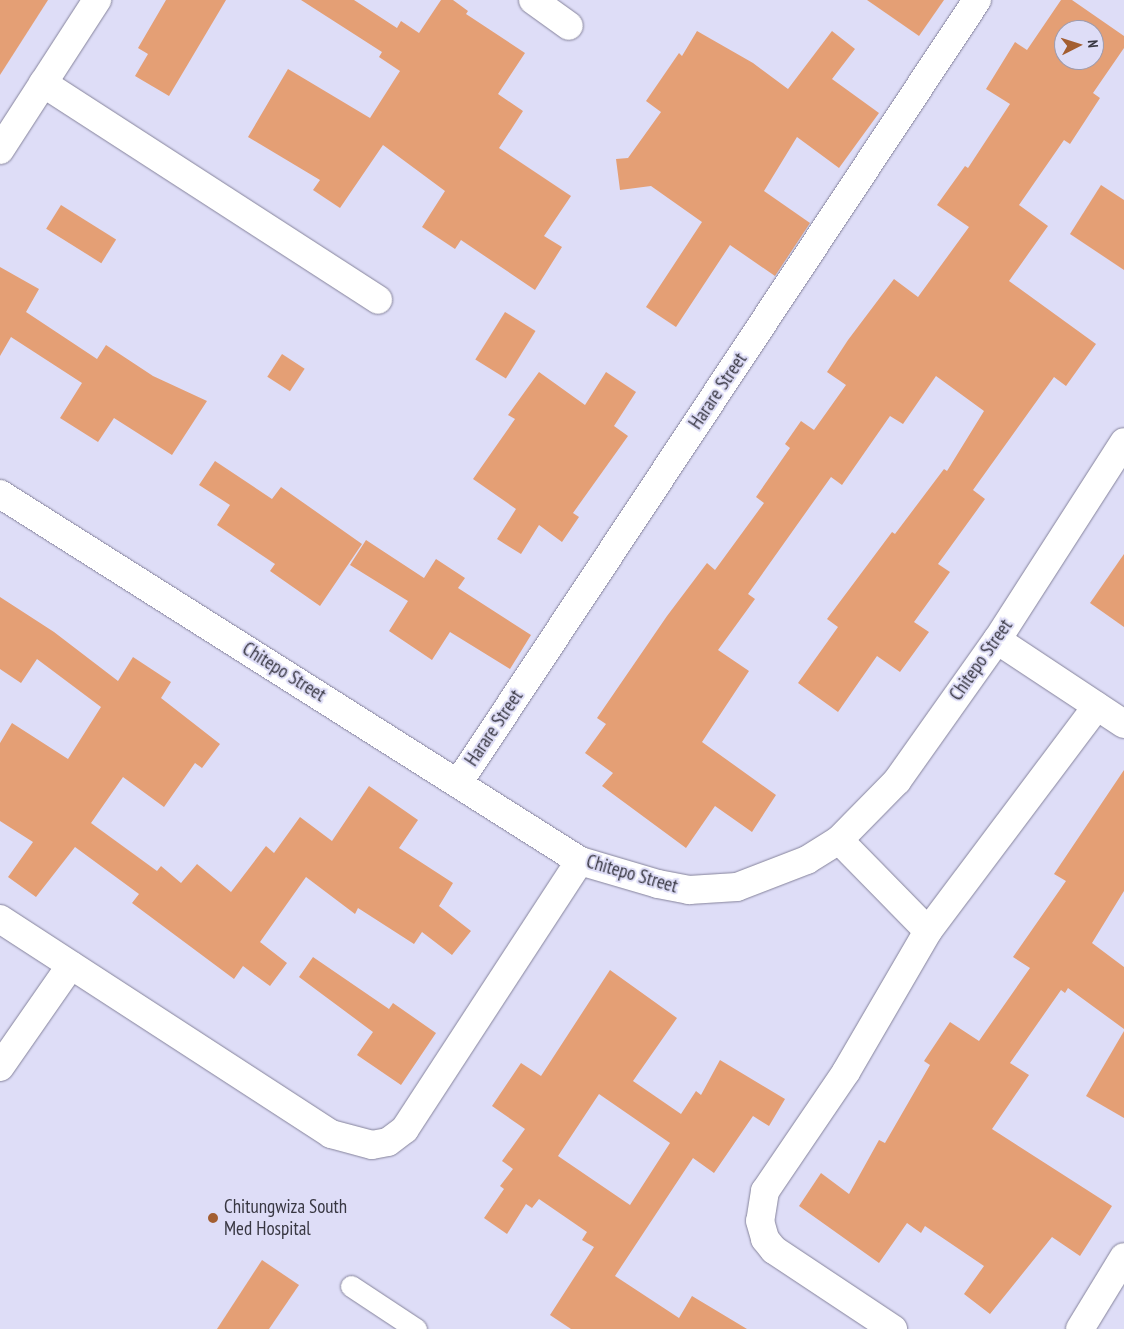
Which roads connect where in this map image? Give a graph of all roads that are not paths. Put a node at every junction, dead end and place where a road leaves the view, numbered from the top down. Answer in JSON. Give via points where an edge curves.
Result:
{"nodes":[{"id":1,"x":97,"y":0,"type":"edge"},
{"id":2,"x":533,"y":0,"type":"edge"},
{"id":3,"x":977,"y":0,"type":"edge"},
{"id":4,"x":569,"y":26,"type":"dead end"},
{"id":5,"x":44,"y":83,"type":"junction"},
{"id":6,"x":0,"y":150,"type":"edge"},
{"id":7,"x":378,"y":300,"type":"dead end"},
{"id":8,"x":1124,"y":442,"type":"edge"},
{"id":9,"x":0,"y":494,"type":"edge"},
{"id":10,"x":996,"y":640,"type":"junction"},
{"id":11,"x":1096,"y":706,"type":"junction"},
{"id":12,"x":1124,"y":724,"type":"edge"},
{"id":13,"x":459,"y":782,"type":"junction"},
{"id":14,"x":839,"y":840,"type":"junction"},
{"id":15,"x":580,"y":861,"type":"junction"},
{"id":16,"x":0,"y":919,"type":"edge"},
{"id":17,"x":928,"y":931,"type":"junction"},
{"id":18,"x":71,"y":965,"type":"junction"},
{"id":19,"x":0,"y":1067,"type":"edge"},
{"id":20,"x":1124,"y":1257,"type":"edge"},
{"id":21,"x":350,"y":1286,"type":"dead end"},
{"id":22,"x":416,"y":1329,"type":"edge"},
{"id":23,"x":893,"y":1329,"type":"edge"},
{"id":24,"x":1080,"y":1329,"type":"edge"}],
"edges":[{"from":1,"to":5,"type":"street"},
{"from":2,"to":4,"type":"street"},
{"from":3,"to":13,"type":"street","name":"Harare Street"},
{"from":5,"to":6,"type":"street"},
{"from":5,"to":7,"type":"street"},
{"from":8,"to":10,"type":"street","name":"Chitepo Street"},
{"from":9,"to":13,"type":"street","name":"Chitepo Street"},
{"from":10,"to":11,"type":"street"},
{"from":10,"to":14,"type":"street","name":"Chitepo Street","via":[[897,781]]},
{"from":11,"to":12,"type":"street"},
{"from":11,"to":17,"type":"street"},
{"from":13,"to":15,"type":"street","name":"Chitepo Street"},
{"from":14,"to":15,"type":"street","name":"Chitepo Street","via":[[807,860],[736,887],[689,890]]},
{"from":14,"to":17,"type":"street"},
{"from":15,"to":18,"type":"street","via":[[405,1129],[388,1142],[372,1145],[331,1134]]},
{"from":16,"to":18,"type":"street"},
{"from":17,"to":23,"type":"street","via":[[846,1072],[765,1192],[761,1206],[765,1239],[774,1250]]},
{"from":18,"to":19,"type":"street"},
{"from":20,"to":24,"type":"street"},
{"from":21,"to":22,"type":"lane"}]}
